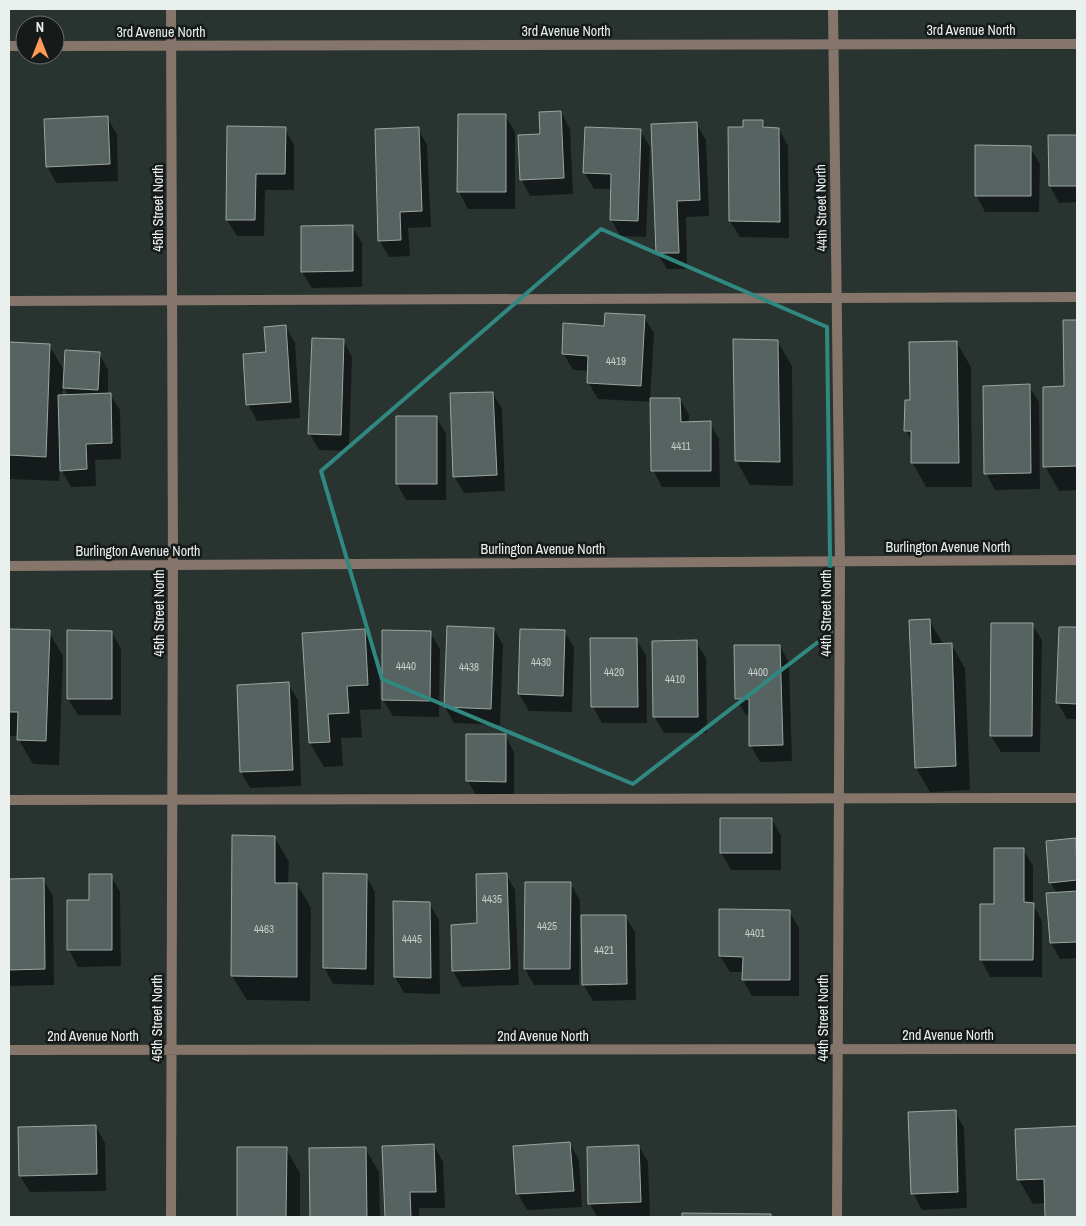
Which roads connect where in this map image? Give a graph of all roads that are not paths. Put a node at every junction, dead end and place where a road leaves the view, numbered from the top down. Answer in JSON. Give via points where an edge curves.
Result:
{"nodes":[{"id":1,"x":171,"y":9,"type":"edge"},
{"id":2,"x":833,"y":9,"type":"edge"},
{"id":3,"x":833,"y":44,"type":"junction"},
{"id":4,"x":1077,"y":44,"type":"edge"},
{"id":5,"x":65,"y":46,"type":"edge"},
{"id":6,"x":171,"y":46,"type":"junction"},
{"id":7,"x":1077,"y":297,"type":"edge"},
{"id":8,"x":836,"y":298,"type":"junction"},
{"id":9,"x":172,"y":300,"type":"junction"},
{"id":10,"x":9,"y":301,"type":"edge"},
{"id":11,"x":1077,"y":560,"type":"edge"},
{"id":12,"x":840,"y":561,"type":"junction"},
{"id":13,"x":173,"y":565,"type":"junction"},
{"id":14,"x":9,"y":566,"type":"edge"},
{"id":15,"x":838,"y":798,"type":"junction"},
{"id":16,"x":1077,"y":798,"type":"edge"},
{"id":17,"x":172,"y":799,"type":"junction"},
{"id":18,"x":9,"y":800,"type":"edge"},
{"id":19,"x":1077,"y":1049,"type":"edge"},
{"id":20,"x":9,"y":1050,"type":"edge"},
{"id":21,"x":170,"y":1050,"type":"junction"},
{"id":22,"x":837,"y":1050,"type":"junction"},
{"id":23,"x":171,"y":1217,"type":"edge"},
{"id":24,"x":837,"y":1217,"type":"edge"}],
"edges":[{"from":1,"to":6,"type":"street","name":"45th Street North"},
{"from":2,"to":3,"type":"street","name":"44th Street North"},
{"from":3,"to":4,"type":"street","name":"3rd Avenue North"},
{"from":3,"to":6,"type":"street","name":"3rd Avenue North"},
{"from":3,"to":8,"type":"street","name":"44th Street North"},
{"from":5,"to":6,"type":"street","name":"3rd Avenue North"},
{"from":6,"to":9,"type":"street","name":"45th Street North"},
{"from":7,"to":8,"type":"street"},
{"from":8,"to":9,"type":"street"},
{"from":8,"to":12,"type":"street","name":"44th Street North"},
{"from":9,"to":10,"type":"street"},
{"from":9,"to":13,"type":"street","name":"45th Street North"},
{"from":11,"to":12,"type":"street","name":"Burlington Avenue North"},
{"from":12,"to":13,"type":"street","name":"Burlington Avenue North"},
{"from":12,"to":15,"type":"street","name":"44th Street North"},
{"from":13,"to":14,"type":"street","name":"Burlington Avenue North"},
{"from":13,"to":17,"type":"street","name":"45th Street North"},
{"from":15,"to":16,"type":"street"},
{"from":15,"to":17,"type":"street"},
{"from":15,"to":22,"type":"street","name":"44th Street North"},
{"from":17,"to":18,"type":"street"},
{"from":17,"to":21,"type":"street","name":"45th Street North"},
{"from":19,"to":22,"type":"street","name":"2nd Avenue North"},
{"from":20,"to":21,"type":"street","name":"2nd Avenue North"},
{"from":21,"to":22,"type":"street","name":"2nd Avenue North"},
{"from":21,"to":23,"type":"street","name":"45th Street North"},
{"from":22,"to":24,"type":"street","name":"44th Street North"}]}
